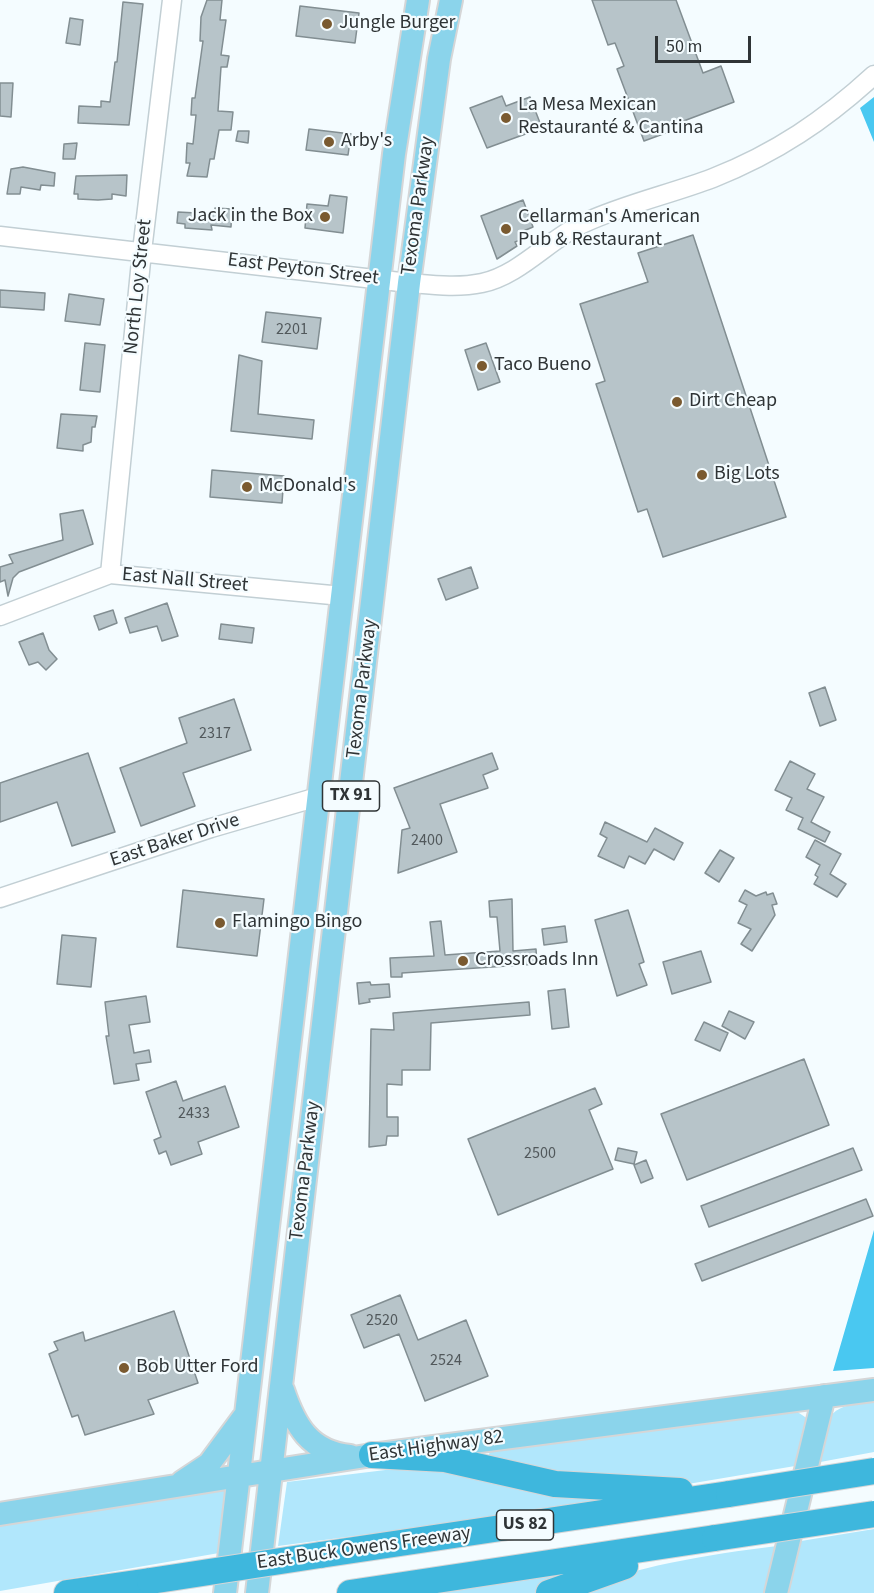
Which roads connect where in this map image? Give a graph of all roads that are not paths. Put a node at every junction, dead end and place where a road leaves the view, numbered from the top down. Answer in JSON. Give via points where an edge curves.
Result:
{"nodes":[{"id":1,"x":172,"y":0,"type":"edge"},
{"id":2,"x":418,"y":0,"type":"edge"},
{"id":3,"x":451,"y":0,"type":"edge"},
{"id":4,"x":874,"y":75,"type":"edge"},
{"id":5,"x":0,"y":236,"type":"edge"},
{"id":6,"x":142,"y":251,"type":"junction"},
{"id":7,"x":379,"y":279,"type":"junction"},
{"id":8,"x":409,"y":283,"type":"junction"},
{"id":9,"x":110,"y":574,"type":"junction"},
{"id":10,"x":342,"y":596,"type":"junction"},
{"id":11,"x":0,"y":616,"type":"edge"},
{"id":12,"x":352,"y":787,"type":"junction"},
{"id":13,"x":318,"y":795,"type":"junction"},
{"id":14,"x":0,"y":898,"type":"edge"},
{"id":15,"x":282,"y":1385,"type":"junction"},
{"id":16,"x":874,"y":1390,"type":"edge"},
{"id":17,"x":824,"y":1396,"type":"junction"},
{"id":18,"x":245,"y":1414,"type":"junction"},
{"id":19,"x":366,"y":1456,"type":"junction"},
{"id":20,"x":874,"y":1471,"type":"edge"},
{"id":21,"x":271,"y":1473,"type":"junction"},
{"id":22,"x":238,"y":1477,"type":"junction"},
{"id":23,"x":174,"y":1487,"type":"junction"},
{"id":24,"x":721,"y":1496,"type":"junction"},
{"id":25,"x":0,"y":1514,"type":"edge"},
{"id":26,"x":874,"y":1514,"type":"edge"},
{"id":27,"x":690,"y":1543,"type":"junction"},
{"id":28,"x":67,"y":1593,"type":"edge"},
{"id":29,"x":225,"y":1593,"type":"edge"},
{"id":30,"x":257,"y":1593,"type":"edge"},
{"id":31,"x":350,"y":1593,"type":"edge"},
{"id":32,"x":549,"y":1593,"type":"edge"},
{"id":33,"x":776,"y":1593,"type":"edge"}],
"edges":[{"from":1,"to":6,"type":"street","name":"North Loy Street"},
{"from":2,"to":7,"type":"main road","name":"Texoma Parkway","number":"TX 91"},
{"from":3,"to":8,"type":"main road","name":"Texoma Parkway","number":"TX 91","via":[[439,59]]},
{"from":4,"to":8,"type":"street","name":"East Peyton Street","via":[[823,120],[767,154],[583,223],[512,270],[485,283]]},
{"from":5,"to":6,"type":"street","name":"East Peyton Street"},
{"from":6,"to":7,"type":"street","name":"East Peyton Street"},
{"from":6,"to":9,"type":"street","name":"North Loy Street"},
{"from":7,"to":8,"type":"street","name":"East Peyton Street"},
{"from":7,"to":10,"type":"main road","name":"Texoma Parkway","number":"TX 91"},
{"from":8,"to":12,"type":"main road","name":"Texoma Parkway","number":"TX 91"},
{"from":9,"to":10,"type":"street","name":"East Nall Street"},
{"from":9,"to":11,"type":"street","name":"East Nall Street"},
{"from":10,"to":13,"type":"main road","name":"Texoma Parkway","number":"TX 91"},
{"from":12,"to":13,"type":"street","name":"East Baker Drive"},
{"from":12,"to":15,"type":"main road","name":"Texoma Parkway","number":"TX 91"},
{"from":13,"to":14,"type":"street","name":"East Baker Drive"},
{"from":13,"to":18,"type":"main road","name":"Texoma Parkway","number":"TX 91"},
{"from":15,"to":19,"type":"main road","via":[[297,1425],[307,1439],[336,1455]]},
{"from":15,"to":21,"type":"main road","name":"Texoma Parkway","number":"TX 91"},
{"from":16,"to":17,"type":"main road","name":"East Highway 82"},
{"from":17,"to":19,"type":"main road","name":"East Highway 82"},
{"from":17,"to":33,"type":"main road"},
{"from":18,"to":22,"type":"main road","name":"Texoma Parkway","number":"TX 91"},
{"from":18,"to":23,"type":"main road","via":[[209,1464]]},
{"from":19,"to":21,"type":"main road","name":"East Highway 82"},
{"from":19,"to":24,"type":"highway","via":[[445,1459],[555,1484]]},
{"from":20,"to":24,"type":"highway","name":"East Buck Owens Freeway","number":"US 82","bridge":true},
{"from":21,"to":22,"type":"main road","name":"East Highway 82"},
{"from":21,"to":30,"type":"main road","name":"Texoma Parkway","number":"TX 91"},
{"from":22,"to":23,"type":"main road","name":"East Highway 82"},
{"from":22,"to":29,"type":"main road","name":"Texoma Parkway","number":"TX 91"},
{"from":23,"to":25,"type":"main road","name":"East Highway 82"},
{"from":24,"to":28,"type":"highway","name":"East Buck Owens Freeway","number":"US 82","bridge":true},
{"from":26,"to":27,"type":"highway","name":"East Buck Owens Freeway","number":"US 82","bridge":true},
{"from":27,"to":31,"type":"highway","name":"East Buck Owens Freeway","number":"US 82"},
{"from":27,"to":32,"type":"highway"}]}
